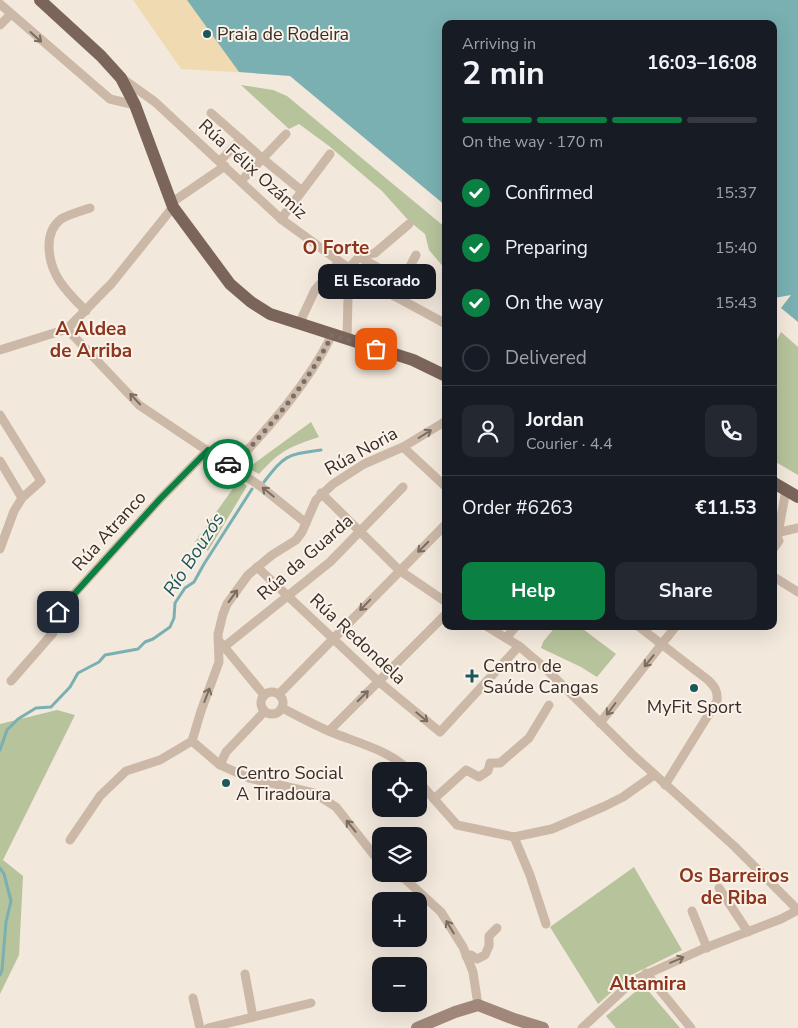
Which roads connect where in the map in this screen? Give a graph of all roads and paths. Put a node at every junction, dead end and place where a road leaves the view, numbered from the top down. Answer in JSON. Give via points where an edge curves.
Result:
{"nodes":[{"id":1,"x":40,"y":0,"type":"edge"},
{"id":2,"x":0,"y":4,"type":"edge"},
{"id":3,"x":11,"y":14,"type":"junction"},
{"id":4,"x":0,"y":25,"type":"edge"},
{"id":5,"x":121,"y":78,"type":"junction"},
{"id":6,"x":135,"y":104,"type":"junction"},
{"id":7,"x":212,"y":113,"type":"dead end"},
{"id":8,"x":286,"y":134,"type":"dead end"},
{"id":9,"x":241,"y":140,"type":"junction"},
{"id":10,"x":330,"y":154,"type":"dead end"},
{"id":11,"x":263,"y":159,"type":"junction"},
{"id":12,"x":223,"y":164,"type":"junction"},
{"id":13,"x":241,"y":181,"type":"junction"},
{"id":14,"x":302,"y":191,"type":"junction"},
{"id":15,"x":172,"y":205,"type":"junction"},
{"id":16,"x":90,"y":208,"type":"dead end"},
{"id":17,"x":281,"y":219,"type":"junction"},
{"id":18,"x":409,"y":224,"type":"dead end"},
{"id":19,"x":416,"y":255,"type":"dead end"},
{"id":20,"x":359,"y":257,"type":"junction"},
{"id":21,"x":339,"y":262,"type":"junction"},
{"id":22,"x":348,"y":269,"type":"junction"},
{"id":23,"x":365,"y":280,"type":"junction"},
{"id":24,"x":402,"y":280,"type":"junction"},
{"id":25,"x":394,"y":296,"type":"junction"},
{"id":26,"x":86,"y":311,"type":"junction"},
{"id":27,"x":442,"y":322,"type":"edge"},
{"id":28,"x":299,"y":324,"type":"junction"},
{"id":29,"x":67,"y":329,"type":"junction"},
{"id":30,"x":332,"y":335,"type":"junction"},
{"id":31,"x":347,"y":340,"type":"junction"},
{"id":32,"x":0,"y":350,"type":"edge"},
{"id":33,"x":442,"y":374,"type":"edge"},
{"id":34,"x":0,"y":415,"type":"edge"},
{"id":35,"x":442,"y":423,"type":"edge"},
{"id":36,"x":403,"y":447,"type":"junction"},
{"id":37,"x":208,"y":450,"type":"junction"},
{"id":38,"x":0,"y":461,"type":"edge"},
{"id":39,"x":232,"y":467,"type":"junction"},
{"id":40,"x":442,"y":483,"type":"edge"},
{"id":41,"x":777,"y":485,"type":"edge"},
{"id":42,"x":403,"y":487,"type":"dead end"},
{"id":43,"x":786,"y":490,"type":"junction"},
{"id":44,"x":321,"y":493,"type":"junction"},
{"id":45,"x":798,"y":497,"type":"edge"},
{"id":46,"x":22,"y":498,"type":"junction"},
{"id":47,"x":306,"y":523,"type":"junction"},
{"id":48,"x":442,"y":528,"type":"edge"},
{"id":49,"x":798,"y":528,"type":"edge"},
{"id":50,"x":360,"y":532,"type":"junction"},
{"id":51,"x":777,"y":532,"type":"edge"},
{"id":52,"x":777,"y":538,"type":"edge"},
{"id":53,"x":0,"y":549,"type":"edge"},
{"id":54,"x":257,"y":567,"type":"junction"},
{"id":55,"x":399,"y":570,"type":"junction"},
{"id":56,"x":777,"y":579,"type":"edge"},
{"id":57,"x":798,"y":592,"type":"edge"},
{"id":58,"x":287,"y":595,"type":"junction"},
{"id":59,"x":442,"y":599,"type":"edge"},
{"id":60,"x":442,"y":618,"type":"edge"},
{"id":61,"x":493,"y":630,"type":"edge"},
{"id":62,"x":513,"y":630,"type":"edge"},
{"id":63,"x":644,"y":630,"type":"edge"},
{"id":64,"x":673,"y":630,"type":"edge"},
{"id":65,"x":506,"y":638,"type":"junction"},
{"id":66,"x":332,"y":639,"type":"junction"},
{"id":67,"x":222,"y":644,"type":"junction"},
{"id":68,"x":663,"y":644,"type":"junction"},
{"id":69,"x":519,"y":646,"type":"junction"},
{"id":70,"x":378,"y":681,"type":"junction"},
{"id":71,"x":11,"y":682,"type":"dead end"},
{"id":72,"x":279,"y":694,"type":"junction"},
{"id":73,"x":264,"y":695,"type":"junction"},
{"id":74,"x":549,"y":705,"type":"dead end"},
{"id":75,"x":282,"y":708,"type":"junction"},
{"id":76,"x":264,"y":712,"type":"junction"},
{"id":77,"x":600,"y":723,"type":"junction"},
{"id":78,"x":328,"y":731,"type":"junction"},
{"id":79,"x":192,"y":741,"type":"junction"},
{"id":80,"x":398,"y":762,"type":"edge"},
{"id":81,"x":220,"y":765,"type":"junction"},
{"id":82,"x":654,"y":775,"type":"junction"},
{"id":83,"x":665,"y":785,"type":"junction"},
{"id":84,"x":427,"y":791,"type":"edge"},
{"id":85,"x":434,"y":799,"type":"junction"},
{"id":86,"x":514,"y":837,"type":"junction"},
{"id":87,"x":70,"y":840,"type":"dead end"},
{"id":88,"x":372,"y":853,"type":"edge"},
{"id":89,"x":408,"y":882,"type":"edge"},
{"id":90,"x":719,"y":888,"type":"dead end"},
{"id":91,"x":692,"y":910,"type":"dead end"},
{"id":92,"x":798,"y":910,"type":"edge"},
{"id":93,"x":546,"y":924,"type":"dead end"},
{"id":94,"x":498,"y":928,"type":"dead end"},
{"id":95,"x":748,"y":932,"type":"junction"},
{"id":96,"x":707,"y":948,"type":"junction"},
{"id":97,"x":466,"y":956,"type":"junction"},
{"id":98,"x":646,"y":973,"type":"junction"},
{"id":99,"x":245,"y":974,"type":"dead end"},
{"id":100,"x":193,"y":998,"type":"dead end"},
{"id":101,"x":311,"y":1003,"type":"dead end"},
{"id":102,"x":478,"y":1005,"type":"junction"},
{"id":103,"x":253,"y":1017,"type":"junction"},
{"id":104,"x":200,"y":1028,"type":"edge"},
{"id":105,"x":208,"y":1028,"type":"edge"},
{"id":106,"x":417,"y":1028,"type":"edge"},
{"id":107,"x":542,"y":1028,"type":"edge"},
{"id":108,"x":582,"y":1028,"type":"edge"},
{"id":109,"x":692,"y":1028,"type":"edge"}],
"edges":[{"from":1,"to":5,"type":"main road"},
{"from":2,"to":3,"type":"street"},
{"from":3,"to":4,"type":"street"},
{"from":3,"to":6,"type":"street","one_way":true,"via":[[110,99]]},
{"from":5,"to":6,"type":"main road"},
{"from":5,"to":12,"type":"street","name":"Rúa Félix Ozámiz","via":[[155,102]]},
{"from":6,"to":15,"type":"main road"},
{"from":7,"to":9,"type":"street"},
{"from":8,"to":11,"type":"street"},
{"from":9,"to":11,"type":"street"},
{"from":9,"to":12,"type":"street"},
{"from":10,"to":14,"type":"street"},
{"from":11,"to":13,"type":"street"},
{"from":11,"to":14,"type":"street"},
{"from":12,"to":13,"type":"street","name":"Rúa Félix Ozámiz"},
{"from":12,"to":15,"type":"street"},
{"from":13,"to":17,"type":"street","name":"Rúa Félix Ozámiz"},
{"from":14,"to":17,"type":"street"},
{"from":15,"to":26,"type":"street","via":[[112,283]]},
{"from":15,"to":28,"type":"main road","via":[[230,284],[264,310]]},
{"from":16,"to":26,"type":"street","via":[[61,220],[49,237],[49,258],[57,279]]},
{"from":17,"to":21,"type":"street","name":"Rúa Félix Ozámiz"},
{"from":18,"to":20,"type":"street","via":[[375,253]]},
{"from":19,"to":24,"type":"street"},
{"from":20,"to":22,"type":"street"},
{"from":20,"to":24,"type":"street"},
{"from":21,"to":22,"type":"street","name":"Rúa Félix Ozámiz"},
{"from":21,"to":28,"type":"street","via":[[315,290]]},
{"from":22,"to":23,"type":"street","name":"Rúa Félix Ozámiz"},
{"from":23,"to":25,"type":"street","name":"Rúa Félix Ozámiz"},
{"from":23,"to":31,"type":"street","via":[[348,297]]},
{"from":24,"to":25,"type":"street"},
{"from":25,"to":27,"type":"street","name":"Rúa Félix Ozámiz"},
{"from":26,"to":29,"type":"street"},
{"from":28,"to":30,"type":"main road"},
{"from":29,"to":32,"type":"street"},
{"from":37,"to":29,"type":"street","one_way":true,"via":[[139,405]]},
{"from":30,"to":31,"type":"main road"},
{"from":30,"to":39,"type":"street","via":[[290,402]]},
{"from":31,"to":33,"type":"main road","via":[[412,360]]},
{"from":34,"to":46,"type":"street","via":[[41,480]]},
{"from":36,"to":35,"type":"street","name":"Rúa Noria","one_way":true},
{"from":36,"to":40,"type":"street"},
{"from":36,"to":44,"type":"street","name":"Rúa Noria","via":[[364,464]]},
{"from":37,"to":39,"type":"street"},
{"from":37,"to":71,"type":"street","name":"Rúa Atranco","via":[[45,626],[53,633]]},
{"from":38,"to":46,"type":"street"},
{"from":47,"to":39,"type":"street","one_way":true},
{"from":41,"to":43,"type":"main road"},
{"from":42,"to":50,"type":"street","name":"Rúa da Guarda"},
{"from":43,"to":45,"type":"main road"},
{"from":43,"to":51,"type":"street"},
{"from":44,"to":47,"type":"street","name":"Rúa Noria"},
{"from":44,"to":50,"type":"street"},
{"from":46,"to":53,"type":"street"},
{"from":47,"to":54,"type":"street","name":"Rúa Noria","via":[[296,540]]},
{"from":48,"to":55,"type":"street","one_way":true},
{"from":49,"to":52,"type":"street"},
{"from":50,"to":55,"type":"street"},
{"from":50,"to":58,"type":"street","name":"Rúa da Guarda","via":[[330,562]]},
{"from":54,"to":58,"type":"street","name":"Rúa Redondela"},
{"from":67,"to":54,"type":"street","name":"Rúa Noria","one_way":true,"via":[[220,625],[227,604]]},
{"from":55,"to":59,"type":"street"},
{"from":55,"to":66,"type":"street","one_way":true},
{"from":56,"to":57,"type":"street"},
{"from":58,"to":66,"type":"street","name":"Rúa Redondela"},
{"from":58,"to":67,"type":"street","name":"Rúa da Guarda"},
{"from":60,"to":70,"type":"street"},
{"from":61,"to":65,"type":"street"},
{"from":62,"to":65,"type":"street"},
{"from":63,"to":68,"type":"street"},
{"from":64,"to":68,"type":"street"},
{"from":65,"to":69,"type":"street"},
{"from":66,"to":70,"type":"street","name":"Rúa Redondela"},
{"from":66,"to":72,"type":"street"},
{"from":67,"to":73,"type":"street"},
{"from":79,"to":67,"type":"street","name":"Rúa Noria","one_way":true},
{"from":68,"to":77,"type":"street","one_way":true},
{"from":68,"to":83,"type":"street","via":[[708,680],[718,694],[717,701]]},
{"from":70,"to":69,"type":"street","name":"Rúa Redondela","one_way":true,"via":[[440,732]]},
{"from":69,"to":77,"type":"street"},
{"from":78,"to":70,"type":"street","one_way":true},
{"from":72,"to":73,"type":"street"},
{"from":72,"to":75,"type":"street","via":[[283,699]]},
{"from":73,"to":76,"type":"street","via":[[260,704]]},
{"from":74,"to":85,"type":"street","via":[[529,738],[500,763],[490,763],[488,771],[479,777],[466,770]]},
{"from":75,"to":76,"type":"street","via":[[276,714]]},
{"from":75,"to":78,"type":"street"},
{"from":76,"to":81,"type":"street","via":[[226,752]]},
{"from":77,"to":82,"type":"street"},
{"from":78,"to":80,"type":"street"},
{"from":79,"to":81,"type":"street"},
{"from":79,"to":87,"type":"street","via":[[160,760],[126,771],[100,796]]},
{"from":88,"to":81,"type":"street","one_way":true,"via":[[336,808],[314,793],[249,778]]},
{"from":82,"to":83,"type":"street"},
{"from":82,"to":86,"type":"street","via":[[599,809],[546,830]]},
{"from":83,"to":92,"type":"street","via":[[734,846]]},
{"from":84,"to":85,"type":"street"},
{"from":85,"to":86,"type":"street","via":[[457,825]]},
{"from":86,"to":93,"type":"street"},
{"from":97,"to":89,"type":"street","one_way":true,"via":[[441,912]]},
{"from":90,"to":95,"type":"street"},
{"from":91,"to":96,"type":"street"},
{"from":92,"to":95,"type":"street"},
{"from":94,"to":97,"type":"street","via":[[489,936],[486,955],[478,959]]},
{"from":95,"to":96,"type":"street"},
{"from":98,"to":96,"type":"street","one_way":true},
{"from":97,"to":102,"type":"street","via":[[473,972]]},
{"from":98,"to":108,"type":"street","via":[[634,980]]},
{"from":98,"to":109,"type":"street"},
{"from":99,"to":103,"type":"street"},
{"from":100,"to":104,"type":"street"},
{"from":101,"to":103,"type":"street"},
{"from":102,"to":106,"type":"street"},
{"from":102,"to":107,"type":"street"},
{"from":103,"to":105,"type":"street"}]}
